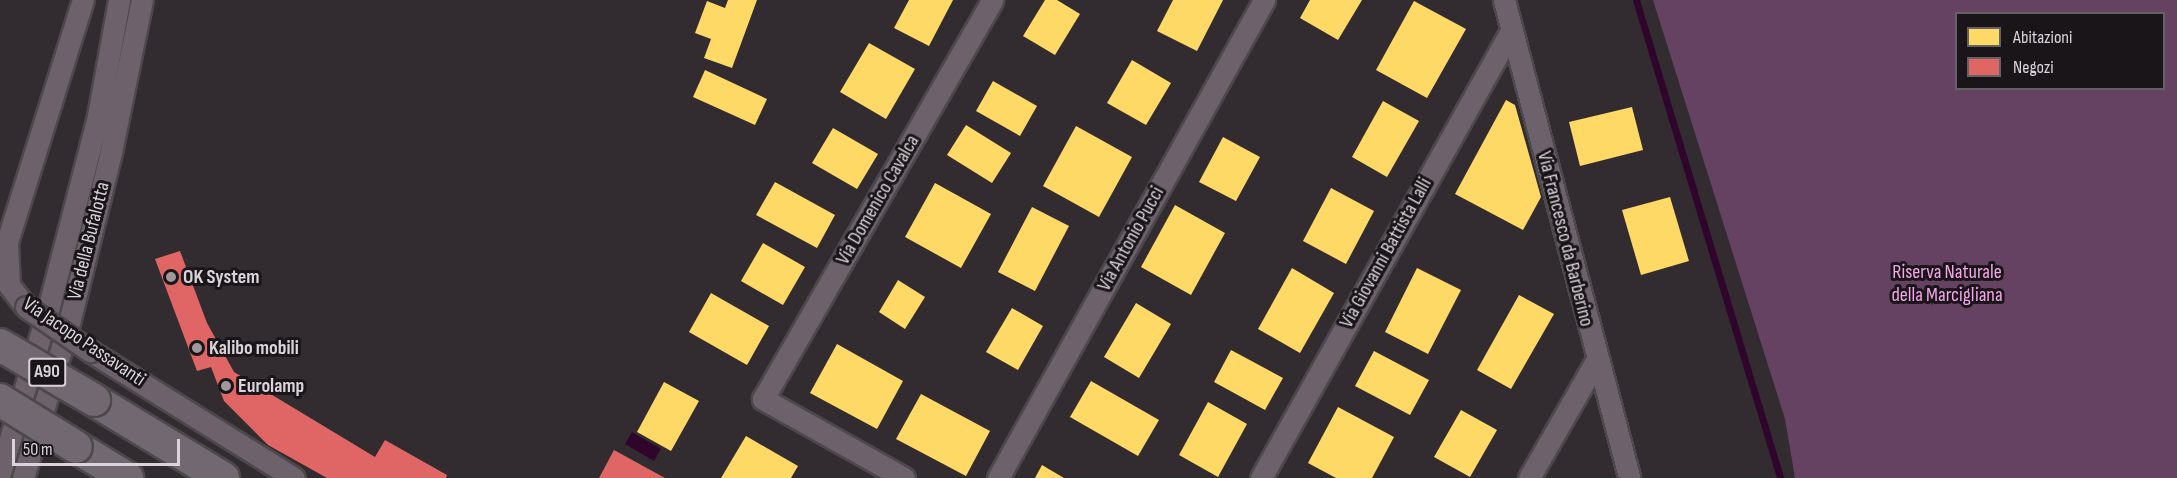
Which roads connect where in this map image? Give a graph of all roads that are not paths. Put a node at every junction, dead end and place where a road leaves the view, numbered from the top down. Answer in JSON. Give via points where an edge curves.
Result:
{"nodes":[{"id":1,"x":83,"y":0,"type":"edge"},
{"id":2,"x":119,"y":0,"type":"edge"},
{"id":3,"x":142,"y":0,"type":"edge"},
{"id":4,"x":992,"y":0,"type":"edge"},
{"id":5,"x":1264,"y":0,"type":"edge"},
{"id":6,"x":1504,"y":0,"type":"edge"},
{"id":7,"x":1512,"y":28,"type":"junction"},
{"id":8,"x":0,"y":345,"type":"edge"},
{"id":9,"x":1596,"y":361,"type":"junction"},
{"id":10,"x":0,"y":400,"type":"edge"},
{"id":11,"x":0,"y":473,"type":"edge"},
{"id":12,"x":23,"y":478,"type":"edge"},
{"id":13,"x":127,"y":478,"type":"edge"},
{"id":14,"x":223,"y":478,"type":"edge"},
{"id":15,"x":294,"y":478,"type":"edge"},
{"id":16,"x":904,"y":478,"type":"edge"},
{"id":17,"x":998,"y":478,"type":"edge"},
{"id":18,"x":1260,"y":478,"type":"edge"},
{"id":19,"x":1529,"y":478,"type":"edge"},
{"id":20,"x":1629,"y":478,"type":"edge"}],
"edges":[{"from":1,"to":15,"type":"street","name":"Via Jacopo Passavanti","bridge":true,"via":[[7,242],[9,285],[26,307],[90,351]]},
{"from":2,"to":11,"type":"street","name":"Via della Bufalotta","via":[[98,116],[50,306]]},
{"from":3,"to":12,"type":"street","name":"Via della Bufalotta","via":[[111,152],[70,319]]},
{"from":4,"to":16,"type":"street","name":"Via Domenico Cavalca","via":[[763,399]]},
{"from":5,"to":17,"type":"street","name":"Via Antonio Pucci"},
{"from":6,"to":7,"type":"street","name":"Via Francesco da Barberino"},
{"from":7,"to":9,"type":"street","name":"Via Francesco da Barberino"},
{"from":7,"to":18,"type":"street","name":"Via Giovanni Battista Lalli"},
{"from":8,"to":14,"type":"highway","number":"A90","bridge":true},
{"from":9,"to":19,"type":"street"},
{"from":9,"to":20,"type":"street","name":"Via Francesco da Barberino"},
{"from":10,"to":13,"type":"highway","number":"A90","bridge":true}]}
